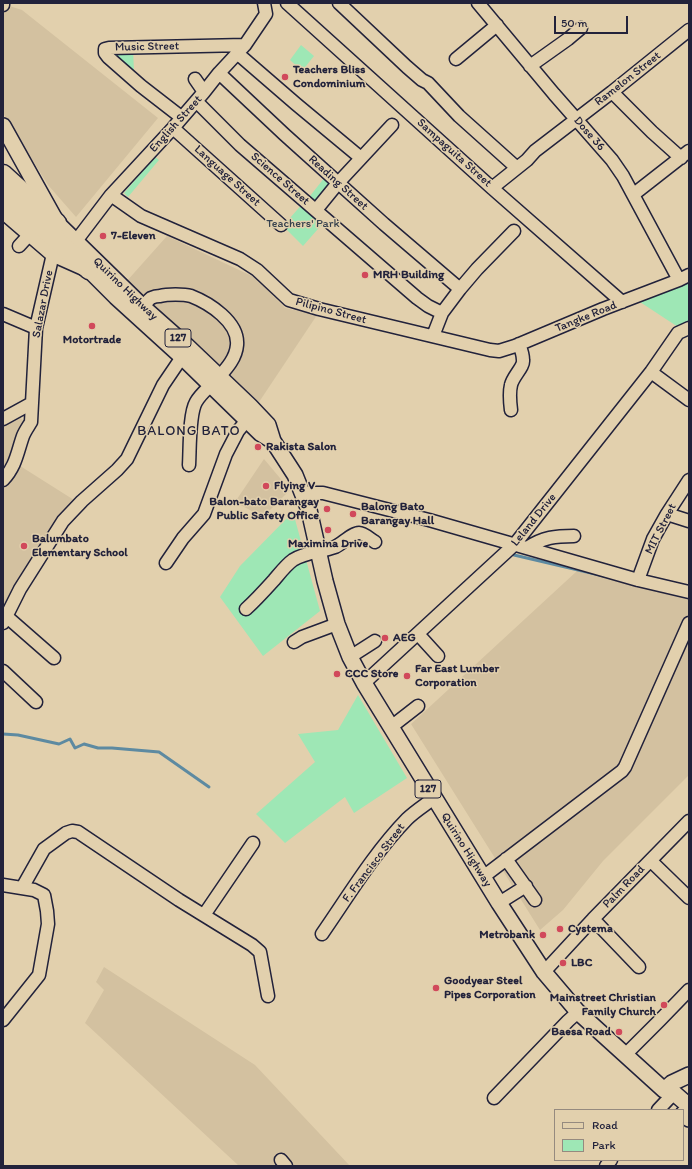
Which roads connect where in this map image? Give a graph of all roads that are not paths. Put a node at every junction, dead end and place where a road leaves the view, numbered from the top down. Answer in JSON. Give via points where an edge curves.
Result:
{"nodes":[{"id":1,"x":264,"y":3,"type":"edge"},
{"id":2,"x":287,"y":3,"type":"edge"},
{"id":3,"x":339,"y":3,"type":"edge"},
{"id":4,"x":478,"y":3,"type":"edge"},
{"id":5,"x":497,"y":25,"type":"junction"},
{"id":6,"x":582,"y":28,"type":"dead end"},
{"id":7,"x":689,"y":30,"type":"edge"},
{"id":8,"x":241,"y":49,"type":"junction"},
{"id":9,"x":456,"y":59,"type":"dead end"},
{"id":10,"x":530,"y":66,"type":"junction"},
{"id":11,"x":219,"y":74,"type":"junction"},
{"id":12,"x":195,"y":79,"type":"dead end"},
{"id":13,"x":204,"y":92,"type":"junction"},
{"id":14,"x":612,"y":92,"type":"junction"},
{"id":15,"x":196,"y":101,"type":"junction"},
{"id":16,"x":181,"y":117,"type":"junction"},
{"id":17,"x":576,"y":119,"type":"junction"},
{"id":18,"x":392,"y":125,"type":"dead end"},
{"id":19,"x":3,"y":126,"type":"edge"},
{"id":20,"x":173,"y":128,"type":"junction"},
{"id":21,"x":685,"y":154,"type":"edge"},
{"id":22,"x":361,"y":158,"type":"junction"},
{"id":23,"x":518,"y":168,"type":"junction"},
{"id":24,"x":3,"y":174,"type":"edge"},
{"id":25,"x":338,"y":183,"type":"junction"},
{"id":26,"x":492,"y":188,"type":"junction"},
{"id":27,"x":3,"y":190,"type":"edge"},
{"id":28,"x":634,"y":194,"type":"junction"},
{"id":29,"x":111,"y":195,"type":"junction"},
{"id":30,"x":25,"y":202,"type":"junction"},
{"id":31,"x":316,"y":210,"type":"junction"},
{"id":32,"x":3,"y":211,"type":"edge"},
{"id":33,"x":57,"y":223,"type":"junction"},
{"id":34,"x":281,"y":225,"type":"dead end"},
{"id":35,"x":514,"y":231,"type":"dead end"},
{"id":36,"x":30,"y":234,"type":"junction"},
{"id":37,"x":76,"y":241,"type":"junction"},
{"id":38,"x":19,"y":246,"type":"dead end"},
{"id":39,"x":53,"y":254,"type":"junction"},
{"id":40,"x":90,"y":270,"type":"junction"},
{"id":41,"x":684,"y":278,"type":"edge"},
{"id":42,"x":460,"y":289,"type":"junction"},
{"id":43,"x":622,"y":302,"type":"junction"},
{"id":44,"x":143,"y":307,"type":"junction"},
{"id":45,"x":442,"y":313,"type":"junction"},
{"id":46,"x":3,"y":314,"type":"edge"},
{"id":47,"x":36,"y":328,"type":"junction"},
{"id":48,"x":683,"y":330,"type":"edge"},
{"id":49,"x":433,"y":336,"type":"junction"},
{"id":50,"x":519,"y":344,"type":"junction"},
{"id":51,"x":481,"y":348,"type":"joint"},
{"id":52,"x":182,"y":356,"type":"junction"},
{"id":53,"x":651,"y":372,"type":"junction"},
{"id":54,"x":215,"y":381,"type":"junction"},
{"id":55,"x":689,"y":400,"type":"edge"},
{"id":56,"x":32,"y":403,"type":"junction"},
{"id":57,"x":511,"y":410,"type":"dead end"},
{"id":58,"x":3,"y":418,"type":"edge"},
{"id":59,"x":248,"y":420,"type":"junction"},
{"id":60,"x":274,"y":441,"type":"junction"},
{"id":61,"x":189,"y":465,"type":"dead end"},
{"id":62,"x":3,"y":480,"type":"edge"},
{"id":63,"x":689,"y":480,"type":"edge"},
{"id":64,"x":302,"y":493,"type":"junction"},
{"id":65,"x":667,"y":514,"type":"junction"},
{"id":66,"x":689,"y":521,"type":"edge"},
{"id":67,"x":574,"y":536,"type":"dead end"},
{"id":68,"x":375,"y":542,"type":"dead end"},
{"id":69,"x":514,"y":544,"type":"junction"},
{"id":70,"x":527,"y":548,"type":"junction"},
{"id":71,"x":318,"y":552,"type":"junction"},
{"id":72,"x":166,"y":563,"type":"dead end"},
{"id":73,"x":638,"y":580,"type":"junction"},
{"id":74,"x":689,"y":592,"type":"edge"},
{"id":75,"x":246,"y":609,"type":"dead end"},
{"id":76,"x":4,"y":619,"type":"edge"},
{"id":77,"x":689,"y":623,"type":"edge"},
{"id":78,"x":337,"y":624,"type":"junction"},
{"id":79,"x":418,"y":634,"type":"junction"},
{"id":80,"x":375,"y":641,"type":"dead end"},
{"id":81,"x":294,"y":642,"type":"dead end"},
{"id":82,"x":438,"y":656,"type":"dead end"},
{"id":83,"x":350,"y":657,"type":"junction"},
{"id":84,"x":54,"y":658,"type":"dead end"},
{"id":85,"x":5,"y":678,"type":"edge"},
{"id":86,"x":364,"y":683,"type":"junction"},
{"id":87,"x":36,"y":702,"type":"dead end"},
{"id":88,"x":418,"y":706,"type":"dead end"},
{"id":89,"x":391,"y":727,"type":"junction"},
{"id":90,"x":434,"y":798,"type":"junction"},
{"id":91,"x":689,"y":821,"type":"edge"},
{"id":92,"x":253,"y":843,"type":"dead end"},
{"id":93,"x":506,"y":859,"type":"junction"},
{"id":94,"x":651,"y":861,"type":"junction"},
{"id":95,"x":483,"y":877,"type":"junction"},
{"id":96,"x":3,"y":885,"type":"edge"},
{"id":97,"x":526,"y":886,"type":"junction"},
{"id":98,"x":22,"y":888,"type":"junction"},
{"id":99,"x":689,"y":898,"type":"edge"},
{"id":100,"x":535,"y":900,"type":"dead end"},
{"id":101,"x":499,"y":903,"type":"junction"},
{"id":102,"x":204,"y":915,"type":"junction"},
{"id":103,"x":593,"y":919,"type":"junction"},
{"id":104,"x":322,"y":934,"type":"dead end"},
{"id":105,"x":639,"y":967,"type":"dead end"},
{"id":106,"x":544,"y":972,"type":"junction"},
{"id":107,"x":689,"y":990,"type":"edge"},
{"id":108,"x":268,"y":996,"type":"dead end"},
{"id":109,"x":578,"y":1012,"type":"junction"},
{"id":110,"x":3,"y":1020,"type":"edge"},
{"id":111,"x":625,"y":1055,"type":"junction"},
{"id":112,"x":689,"y":1075,"type":"edge"},
{"id":113,"x":494,"y":1098,"type":"dead end"},
{"id":114,"x":676,"y":1103,"type":"edge"}],
"edges":[{"from":1,"to":8,"type":"street","name":"English Street","via":[[266,14]]},
{"from":2,"to":26,"type":"street","name":"Sampaguita Street"},
{"from":3,"to":23,"type":"street"},
{"from":4,"to":5,"type":"street","name":"Dose 36"},
{"from":5,"to":9,"type":"street"},
{"from":5,"to":10,"type":"street","name":"Dose 36"},
{"from":6,"to":10,"type":"street"},
{"from":7,"to":14,"type":"street","name":"Ramelon Street"},
{"from":8,"to":11,"type":"street","name":"English Street"},
{"from":8,"to":16,"type":"street","name":"Music Street","via":[[106,49],[108,57]]},
{"from":8,"to":22,"type":"street","via":[[296,104]]},
{"from":10,"to":17,"type":"street","name":"Dose 36"},
{"from":11,"to":13,"type":"street","name":"English Street"},
{"from":11,"to":25,"type":"street","name":"Reading Street"},
{"from":12,"to":13,"type":"street"},
{"from":13,"to":15,"type":"street","name":"English Street"},
{"from":14,"to":17,"type":"street","name":"Ramelon Street"},
{"from":14,"to":21,"type":"street","via":[[652,132]]},
{"from":15,"to":16,"type":"street","name":"English Street"},
{"from":15,"to":31,"type":"street","name":"Science Street","via":[[240,144]]},
{"from":16,"to":20,"type":"street","name":"English Street"},
{"from":17,"to":23,"type":"street","name":"Ramelon Street"},
{"from":17,"to":28,"type":"street","name":"Dose 36","via":[[612,160]]},
{"from":18,"to":22,"type":"street"},
{"from":19,"to":33,"type":"main road","name":"Quirino Highway"},
{"from":20,"to":29,"type":"street","name":"English Street"},
{"from":20,"to":34,"type":"street","name":"Language Street"},
{"from":21,"to":28,"type":"street"},
{"from":22,"to":25,"type":"street"},
{"from":23,"to":26,"type":"street","name":"Ramelon Street"},
{"from":24,"to":30,"type":"highway"},
{"from":25,"to":31,"type":"street"},
{"from":25,"to":42,"type":"street","name":"Reading Street"},
{"from":26,"to":43,"type":"street","name":"Sampaguita Street"},
{"from":27,"to":30,"type":"highway"},
{"from":28,"to":41,"type":"street","name":"Dose 36"},
{"from":29,"to":37,"type":"street","name":"English Street"},
{"from":29,"to":49,"type":"street","name":"Pilipino Street","via":[[141,216],[240,259],[257,270],[289,300]]},
{"from":30,"to":33,"type":"highway"},
{"from":30,"to":40,"type":"highway"},
{"from":31,"to":45,"type":"street","name":"Science Street","via":[[417,298]]},
{"from":32,"to":36,"type":"main road","name":"Quirino Highway"},
{"from":33,"to":37,"type":"main road","name":"Quirino Highway","number":"127"},
{"from":35,"to":42,"type":"street"},
{"from":36,"to":38,"type":"street"},
{"from":36,"to":39,"type":"main road","name":"Quirino Highway"},
{"from":37,"to":44,"type":"main road","name":"Quirino Highway","number":"127"},
{"from":39,"to":40,"type":"main road","name":"Quirino Highway"},
{"from":39,"to":47,"type":"street","name":"Salazar Drive"},
{"from":40,"to":52,"type":"main road","name":"Quirino Highway","number":"127"},
{"from":41,"to":43,"type":"street","name":"Tangke Road"},
{"from":42,"to":45,"type":"street"},
{"from":43,"to":50,"type":"street","name":"Tangke Road"},
{"from":44,"to":54,"type":"main road","name":"Quirino Highway","number":"127","via":[[188,346]]},
{"from":44,"to":54,"type":"street","via":[[151,298],[165,294],[189,296],[211,306],[225,318],[236,334],[237,344],[229,365]]},
{"from":45,"to":49,"type":"street"},
{"from":46,"to":47,"type":"street"},
{"from":47,"to":56,"type":"street","name":"Salazar Drive"},
{"from":48,"to":53,"type":"street","name":"Leland Drive"},
{"from":49,"to":51,"type":"street","name":"Pilipino Street"},
{"from":50,"to":51,"type":"street","name":"Tangke Road","via":[[499,351]]},
{"from":50,"to":57,"type":"street","via":[[524,360],[510,385]]},
{"from":52,"to":54,"type":"main road","name":"Quirino Highway","number":"127"},
{"from":52,"to":76,"type":"street","via":[[163,385],[127,459],[63,521]]},
{"from":53,"to":55,"type":"street"},
{"from":53,"to":69,"type":"street","name":"Leland Drive"},
{"from":54,"to":59,"type":"main road","name":"Quirino Highway","number":"127"},
{"from":54,"to":60,"type":"main road","name":"Quirino Highway","number":"127","via":[[250,406],[268,426]]},
{"from":54,"to":61,"type":"street","via":[[199,398],[194,408]]},
{"from":56,"to":58,"type":"street"},
{"from":56,"to":62,"type":"street","name":"Salazar Drive","via":[[31,422],[12,469]]},
{"from":59,"to":60,"type":"main road","name":"Quirino Highway","number":"127","via":[[260,433]]},
{"from":59,"to":72,"type":"street","via":[[238,431],[226,454],[204,514]]},
{"from":60,"to":64,"type":"main road","name":"Quirino Highway","number":"127","via":[[295,475]]},
{"from":63,"to":65,"type":"street","name":"MIT Street"},
{"from":64,"to":69,"type":"street","via":[[323,493]]},
{"from":64,"to":71,"type":"main road","name":"Quirino Highway","number":"127","via":[[309,510]]},
{"from":65,"to":66,"type":"street"},
{"from":65,"to":73,"type":"street","name":"MIT Street","via":[[653,539]]},
{"from":67,"to":70,"type":"street","via":[[552,536]]},
{"from":68,"to":71,"type":"street","via":[[359,533]]},
{"from":69,"to":70,"type":"street"},
{"from":69,"to":79,"type":"street","name":"Leland Drive"},
{"from":70,"to":73,"type":"street"},
{"from":71,"to":75,"type":"street","via":[[293,560]]},
{"from":71,"to":78,"type":"main road","name":"Quirino Highway","number":"127"},
{"from":73,"to":74,"type":"street"},
{"from":76,"to":84,"type":"street"},
{"from":77,"to":93,"type":"street","via":[[622,772]]},
{"from":78,"to":81,"type":"street"},
{"from":78,"to":83,"type":"main road","name":"Quirino Highway","number":"127"},
{"from":79,"to":82,"type":"street"},
{"from":79,"to":86,"type":"street","name":"Leland Drive"},
{"from":80,"to":83,"type":"street"},
{"from":83,"to":86,"type":"main road","name":"Quirino Highway","number":"127"},
{"from":85,"to":87,"type":"street"},
{"from":86,"to":89,"type":"main road","name":"Quirino Highway","number":"127"},
{"from":88,"to":89,"type":"street"},
{"from":89,"to":90,"type":"main road","name":"Quirino Highway","number":"127"},
{"from":90,"to":95,"type":"main road","name":"Quirino Highway","number":"127"},
{"from":90,"to":104,"type":"street","name":"F. Francisco Street","via":[[408,818],[390,838]]},
{"from":91,"to":94,"type":"street","name":"Palm Road"},
{"from":92,"to":102,"type":"street"},
{"from":93,"to":95,"type":"street"},
{"from":93,"to":97,"type":"street"},
{"from":94,"to":99,"type":"street"},
{"from":94,"to":103,"type":"street","name":"Palm Road"},
{"from":95,"to":101,"type":"main road","name":"Quirino Highway","number":"127"},
{"from":96,"to":98,"type":"street"},
{"from":97,"to":100,"type":"street"},
{"from":97,"to":101,"type":"street"},
{"from":98,"to":102,"type":"street","via":[[44,849],[72,831],[78,832]]},
{"from":98,"to":110,"type":"street","via":[[44,895],[48,924],[39,975]]},
{"from":101,"to":106,"type":"main road","name":"Quirino Highway","number":"127"},
{"from":102,"to":108,"type":"street","via":[[260,952]]},
{"from":103,"to":105,"type":"street"},
{"from":103,"to":106,"type":"street","name":"Palm Road"},
{"from":106,"to":109,"type":"main road","name":"Quirino Highway","number":"127"},
{"from":107,"to":111,"type":"street"},
{"from":109,"to":111,"type":"main road","name":"Quirino Highway","number":"127"},
{"from":109,"to":113,"type":"street"},
{"from":111,"to":114,"type":"main road","name":"Quirino Highway","number":"127"},
{"from":112,"to":114,"type":"main road","via":[[672,1083]]}]}
